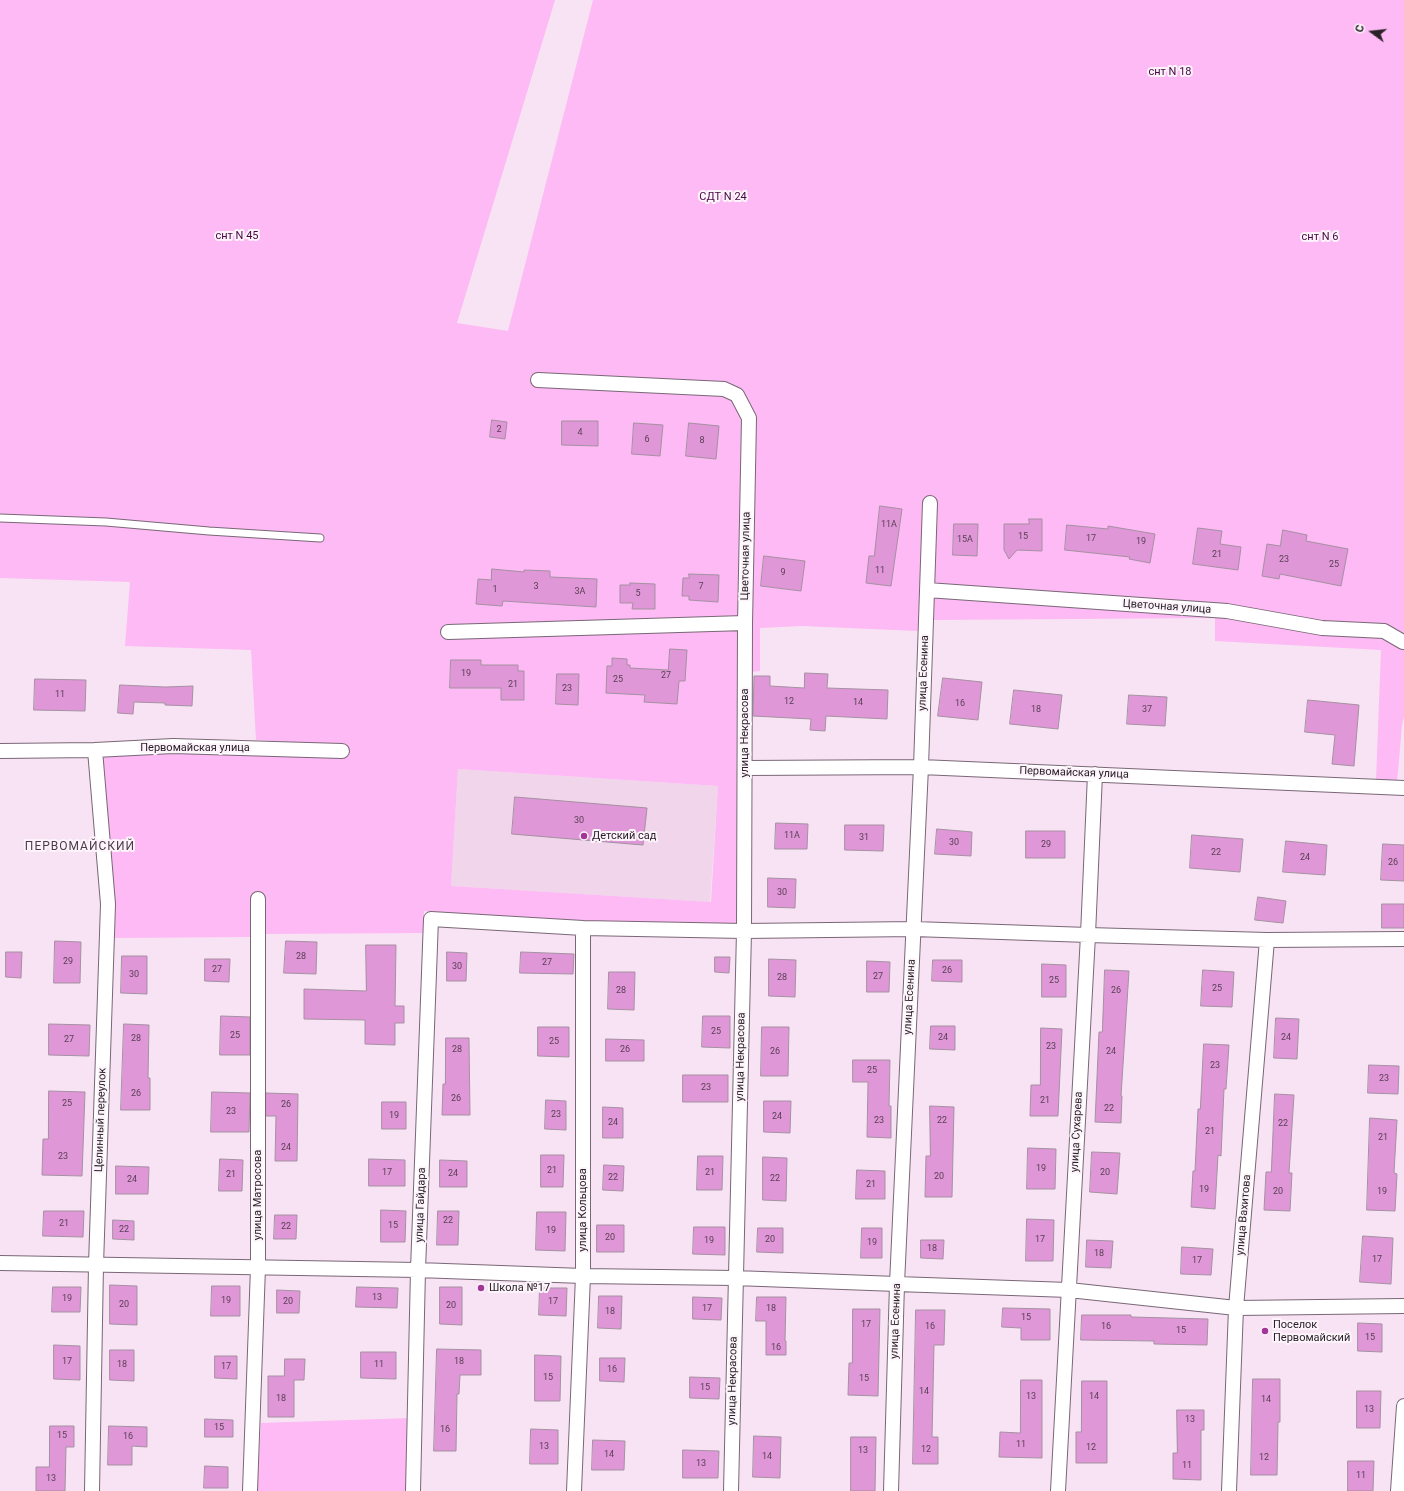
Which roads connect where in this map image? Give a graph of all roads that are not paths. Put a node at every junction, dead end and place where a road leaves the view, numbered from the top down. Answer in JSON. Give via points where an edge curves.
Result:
{"nodes":[{"id":1,"x":538,"y":380,"type":"dead end"},
{"id":2,"x":930,"y":503,"type":"dead end"},
{"id":3,"x":0,"y":518,"type":"edge"},
{"id":4,"x":320,"y":538,"type":"dead end"},
{"id":5,"x":927,"y":590,"type":"junction"},
{"id":6,"x":745,"y":623,"type":"junction"},
{"id":7,"x":448,"y":632,"type":"dead end"},
{"id":8,"x":1403,"y":642,"type":"dead end"},
{"id":9,"x":96,"y":750,"type":"junction"},
{"id":10,"x":0,"y":751,"type":"edge"},
{"id":11,"x":342,"y":752,"type":"dead end"},
{"id":12,"x":921,"y":767,"type":"junction"},
{"id":13,"x":745,"y":768,"type":"junction"},
{"id":14,"x":1094,"y":774,"type":"junction"},
{"id":15,"x":1404,"y":788,"type":"edge"},
{"id":16,"x":258,"y":899,"type":"dead end"},
{"id":17,"x":583,"y":928,"type":"junction"},
{"id":18,"x":914,"y":929,"type":"junction"},
{"id":19,"x":744,"y":931,"type":"junction"},
{"id":20,"x":1088,"y":935,"type":"junction"},
{"id":21,"x":1404,"y":939,"type":"edge"},
{"id":22,"x":1267,"y":940,"type":"junction"},
{"id":23,"x":0,"y":1263,"type":"edge"},
{"id":24,"x":96,"y":1265,"type":"junction"},
{"id":25,"x":258,"y":1267,"type":"junction"},
{"id":26,"x":418,"y":1270,"type":"junction"},
{"id":27,"x":583,"y":1276,"type":"junction"},
{"id":28,"x":735,"y":1278,"type":"junction"},
{"id":29,"x":897,"y":1284,"type":"junction"},
{"id":30,"x":1069,"y":1290,"type":"junction"},
{"id":31,"x":1404,"y":1306,"type":"edge"},
{"id":32,"x":1236,"y":1308,"type":"junction"},
{"id":33,"x":1404,"y":1406,"type":"edge"},
{"id":34,"x":92,"y":1491,"type":"edge"},
{"id":35,"x":250,"y":1491,"type":"edge"},
{"id":36,"x":413,"y":1491,"type":"edge"},
{"id":37,"x":574,"y":1491,"type":"edge"},
{"id":38,"x":731,"y":1491,"type":"edge"},
{"id":39,"x":891,"y":1491,"type":"edge"},
{"id":40,"x":1058,"y":1491,"type":"edge"},
{"id":41,"x":1229,"y":1491,"type":"edge"},
{"id":42,"x":1398,"y":1491,"type":"edge"}],
"edges":[{"from":1,"to":6,"type":"street","name":"Цветочная улица","via":[[724,389],[737,395],[749,418]]},
{"from":2,"to":5,"type":"street","name":"улица Есенина"},
{"from":3,"to":4,"type":"lane","via":[[106,522]]},
{"from":5,"to":8,"type":"street","name":"Цветочная улица","via":[[1227,611],[1322,628],[1384,631]]},
{"from":5,"to":12,"type":"street","name":"улица Есенина"},
{"from":6,"to":7,"type":"street"},
{"from":6,"to":13,"type":"street","name":"улица Некрасова"},
{"from":9,"to":10,"type":"street","name":"Первомайская улица"},
{"from":9,"to":11,"type":"street","name":"Первомайская улица","via":[[173,746]]},
{"from":9,"to":24,"type":"street","name":"Целинный переулок","via":[[108,904]]},
{"from":12,"to":13,"type":"street","name":"Первомайская улица"},
{"from":12,"to":14,"type":"street","name":"Первомайская улица"},
{"from":12,"to":18,"type":"street","name":"улица Есенина"},
{"from":13,"to":19,"type":"street","name":"улица Некрасова"},
{"from":14,"to":15,"type":"street","name":"Первомайская улица"},
{"from":14,"to":20,"type":"street","name":"улица Сухарева"},
{"from":16,"to":25,"type":"street","name":"улица Матросова"},
{"from":17,"to":19,"type":"street"},
{"from":17,"to":26,"type":"street","name":"улица Гайдара","via":[[432,919]]},
{"from":17,"to":27,"type":"street","name":"улица Кольцова"},
{"from":18,"to":19,"type":"street"},
{"from":18,"to":20,"type":"street"},
{"from":18,"to":29,"type":"street","name":"улица Есенина"},
{"from":19,"to":28,"type":"street","name":"улица Некрасова"},
{"from":20,"to":22,"type":"street"},
{"from":20,"to":30,"type":"street","name":"улица Сухарева"},
{"from":21,"to":22,"type":"street"},
{"from":22,"to":32,"type":"street","name":"улица Вахитова"},
{"from":23,"to":24,"type":"street"},
{"from":24,"to":25,"type":"street"},
{"from":24,"to":34,"type":"street","name":"Целинный переулок"},
{"from":25,"to":26,"type":"street"},
{"from":25,"to":35,"type":"street","name":"улица Матросова"},
{"from":26,"to":27,"type":"street"},
{"from":26,"to":36,"type":"street","name":"улица Гайдара"},
{"from":27,"to":28,"type":"street"},
{"from":27,"to":37,"type":"street","name":"улица Кольцова"},
{"from":28,"to":29,"type":"street"},
{"from":28,"to":38,"type":"street","name":"улица Некрасова"},
{"from":29,"to":30,"type":"street"},
{"from":29,"to":39,"type":"street","name":"улица Есенина"},
{"from":30,"to":32,"type":"street"},
{"from":30,"to":40,"type":"street","name":"улица Сухарева"},
{"from":31,"to":32,"type":"street"},
{"from":32,"to":41,"type":"street","name":"улица Вахитова"},
{"from":33,"to":42,"type":"street"}]}
